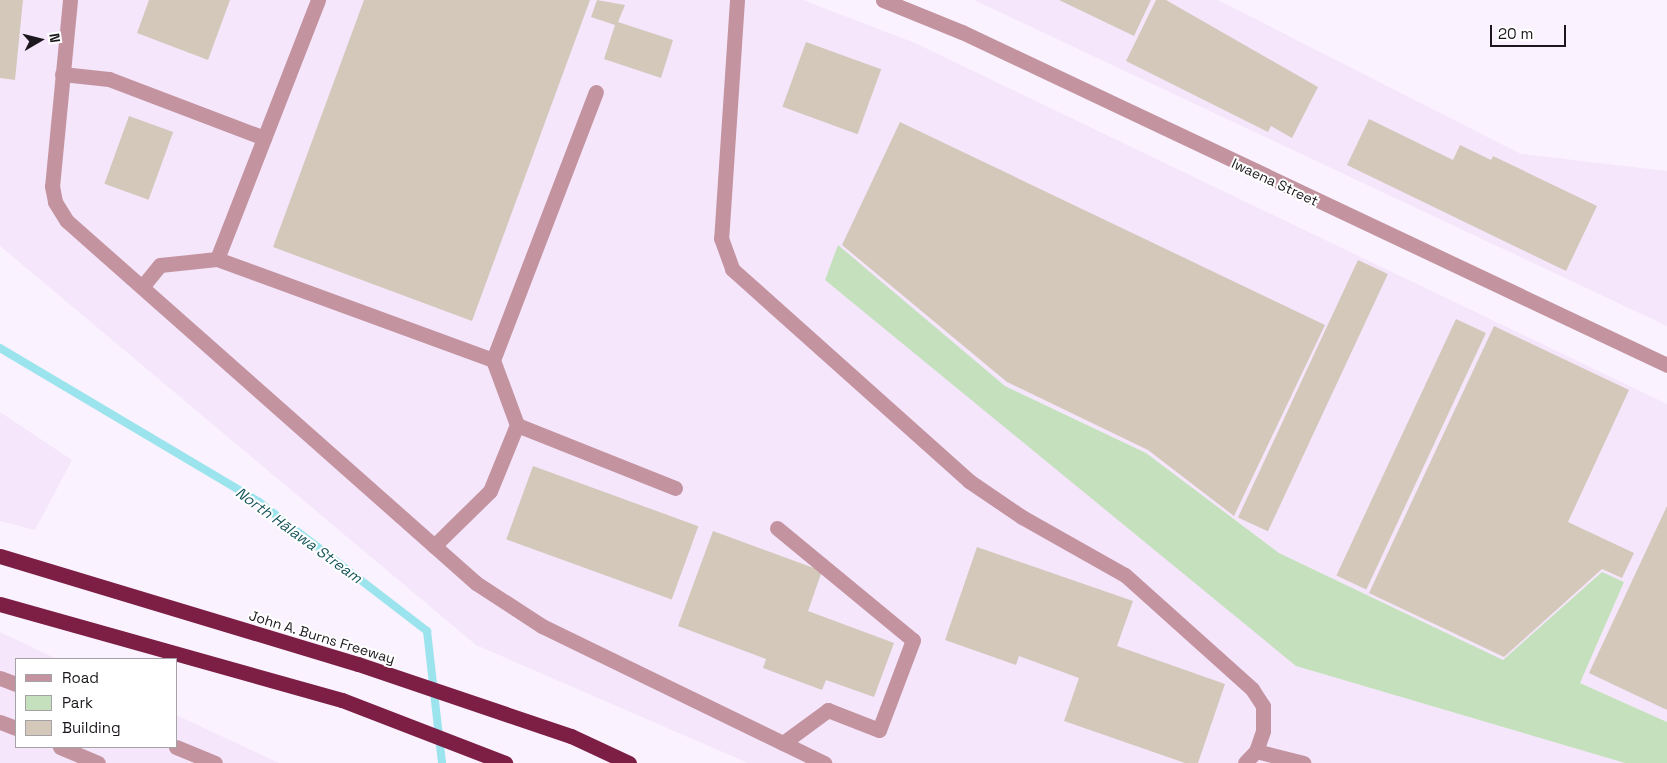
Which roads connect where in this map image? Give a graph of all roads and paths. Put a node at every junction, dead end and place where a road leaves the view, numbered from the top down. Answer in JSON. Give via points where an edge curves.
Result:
{"nodes":[{"id":1,"x":70,"y":0,"type":"edge"},
{"id":2,"x":318,"y":0,"type":"edge"},
{"id":3,"x":737,"y":0,"type":"edge"},
{"id":4,"x":883,"y":0,"type":"edge"},
{"id":5,"x":62,"y":74,"type":"junction"},
{"id":6,"x":596,"y":92,"type":"dead end"},
{"id":7,"x":264,"y":138,"type":"junction"},
{"id":8,"x":217,"y":260,"type":"junction"},
{"id":9,"x":142,"y":287,"type":"junction"},
{"id":10,"x":493,"y":360,"type":"junction"},
{"id":11,"x":1667,"y":365,"type":"edge"},
{"id":12,"x":517,"y":425,"type":"junction"},
{"id":13,"x":675,"y":488,"type":"dead end"},
{"id":14,"x":776,"y":528,"type":"dead end"},
{"id":15,"x":434,"y":546,"type":"junction"},
{"id":16,"x":0,"y":556,"type":"edge"},
{"id":17,"x":0,"y":604,"type":"edge"},
{"id":18,"x":0,"y":678,"type":"edge"},
{"id":19,"x":15,"y":684,"type":"edge"},
{"id":20,"x":0,"y":722,"type":"edge"},
{"id":21,"x":15,"y":728,"type":"edge"},
{"id":22,"x":783,"y":743,"type":"junction"},
{"id":23,"x":62,"y":748,"type":"edge"},
{"id":24,"x":178,"y":748,"type":"edge"},
{"id":25,"x":1256,"y":751,"type":"junction"},
{"id":26,"x":98,"y":763,"type":"edge"},
{"id":27,"x":215,"y":763,"type":"edge"},
{"id":28,"x":506,"y":763,"type":"edge"},
{"id":29,"x":629,"y":763,"type":"edge"},
{"id":30,"x":824,"y":763,"type":"edge"},
{"id":31,"x":1245,"y":763,"type":"edge"},
{"id":32,"x":1303,"y":763,"type":"edge"}],
"edges":[{"from":1,"to":5,"type":"street"},
{"from":2,"to":7,"type":"street"},
{"from":3,"to":25,"type":"street","via":[[721,238],[732,269],[984,493],[1118,570],[1148,592],[1252,689],[1263,706],[1264,731]]},
{"from":4,"to":11,"type":"street","name":"Iwaena Street","via":[[971,36]]},
{"from":5,"to":7,"type":"street","via":[[110,79]]},
{"from":5,"to":9,"type":"street","via":[[52,186],[55,202],[67,221]]},
{"from":6,"to":10,"type":"street"},
{"from":7,"to":8,"type":"street"},
{"from":8,"to":9,"type":"street","via":[[160,265]]},
{"from":8,"to":10,"type":"street"},
{"from":9,"to":15,"type":"street"},
{"from":10,"to":12,"type":"street"},
{"from":12,"to":13,"type":"street"},
{"from":12,"to":15,"type":"street","via":[[490,491]]},
{"from":14,"to":22,"type":"street","via":[[913,640],[879,730],[828,710]]},
{"from":15,"to":22,"type":"street","via":[[476,583],[542,626]]},
{"from":16,"to":29,"type":"highway","name":"John A. Burns Freeway","via":[[358,664],[571,736]]},
{"from":17,"to":28,"type":"highway","via":[[342,700]]},
{"from":18,"to":19,"type":"street"},
{"from":20,"to":21,"type":"street"},
{"from":22,"to":30,"type":"street"},
{"from":23,"to":26,"type":"street"},
{"from":24,"to":27,"type":"street"},
{"from":25,"to":31,"type":"street"},
{"from":25,"to":32,"type":"street"}]}
